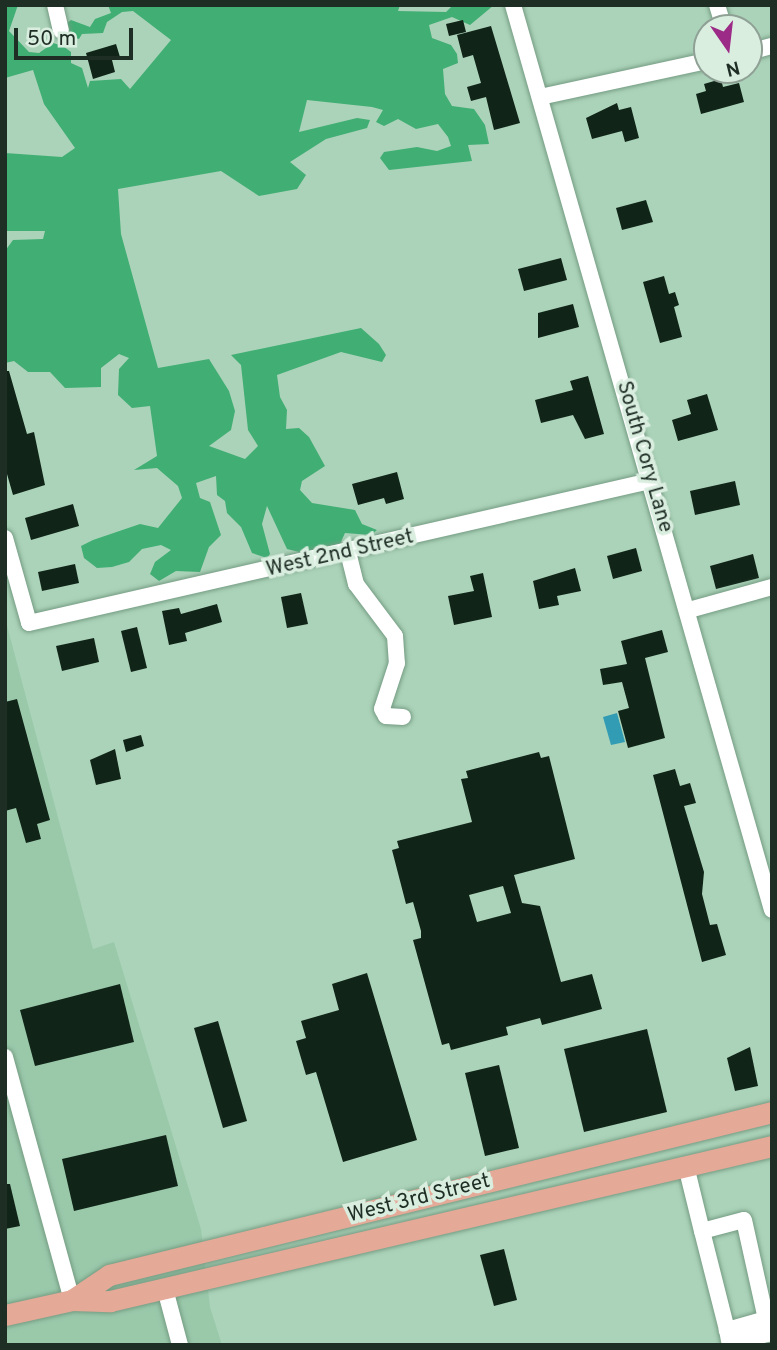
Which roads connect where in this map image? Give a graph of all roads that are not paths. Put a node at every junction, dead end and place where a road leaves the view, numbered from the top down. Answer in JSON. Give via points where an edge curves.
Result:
{"nodes":[{"id":1,"x":55,"y":5,"type":"edge"},
{"id":2,"x":513,"y":5,"type":"edge"},
{"id":3,"x":61,"y":30,"type":"dead end"},
{"id":4,"x":693,"y":64,"type":"edge"},
{"id":5,"x":540,"y":97,"type":"junction"},
{"id":6,"x":650,"y":481,"type":"junction"},
{"id":7,"x":5,"y":538,"type":"edge"},
{"id":8,"x":348,"y":552,"type":"junction"},
{"id":9,"x":772,"y":587,"type":"edge"},
{"id":10,"x":689,"y":610,"type":"junction"},
{"id":11,"x":403,"y":718,"type":"dead end"},
{"id":12,"x":772,"y":910,"type":"edge"},
{"id":13,"x":5,"y":1056,"type":"edge"},
{"id":14,"x":772,"y":1112,"type":"edge"},
{"id":15,"x":772,"y":1146,"type":"edge"},
{"id":16,"x":686,"y":1166,"type":"junction"},
{"id":17,"x":702,"y":1231,"type":"junction"},
{"id":18,"x":165,"y":1289,"type":"junction"},
{"id":19,"x":72,"y":1300,"type":"junction"},
{"id":20,"x":5,"y":1315,"type":"edge"},
{"id":21,"x":772,"y":1333,"type":"edge"},
{"id":22,"x":729,"y":1339,"type":"edge"},
{"id":23,"x":180,"y":1345,"type":"edge"}],
"edges":[{"from":1,"to":3,"type":"street"},
{"from":2,"to":5,"type":"street","name":"South Cory Lane"},
{"from":4,"to":5,"type":"street"},
{"from":5,"to":6,"type":"street","name":"South Cory Lane"},
{"from":6,"to":8,"type":"street","name":"West 2nd Street"},
{"from":6,"to":10,"type":"street","name":"South Cory Lane"},
{"from":7,"to":8,"type":"street","name":"West 2nd Street","via":[[29,622]]},
{"from":8,"to":11,"type":"street","via":[[356,584],[394,636],[397,663],[383,709],[386,716]]},
{"from":9,"to":10,"type":"street"},
{"from":10,"to":12,"type":"street","name":"South Cory Lane"},
{"from":13,"to":19,"type":"street"},
{"from":14,"to":19,"type":"main road","name":"West 3rd Street","via":[[109,1275]]},
{"from":15,"to":16,"type":"main road","name":"West 3rd Street"},
{"from":16,"to":17,"type":"street"},
{"from":16,"to":18,"type":"main road","name":"West 3rd Street"},
{"from":17,"to":22,"type":"street"},
{"from":17,"to":22,"type":"street","via":[[744,1220],[766,1319]]},
{"from":18,"to":19,"type":"main road","name":"West 3rd Street","via":[[110,1301]]},
{"from":18,"to":23,"type":"street"},
{"from":19,"to":20,"type":"main road","name":"West 3rd Street"},
{"from":21,"to":22,"type":"street"}]}
